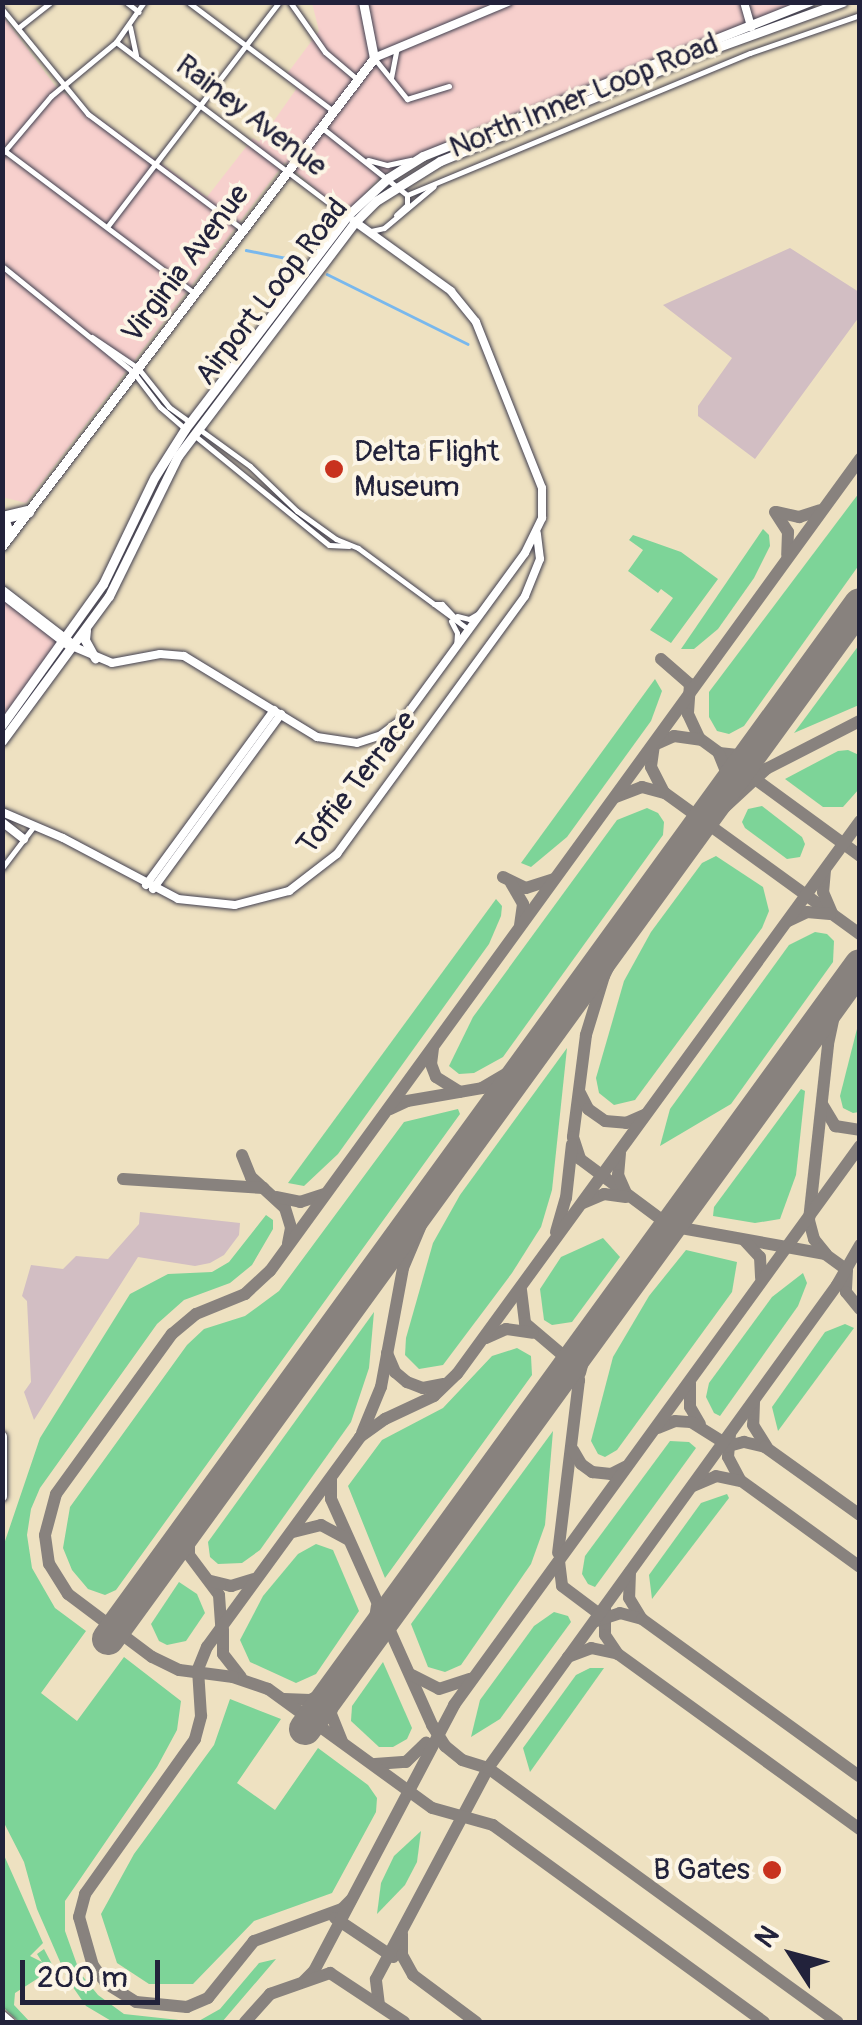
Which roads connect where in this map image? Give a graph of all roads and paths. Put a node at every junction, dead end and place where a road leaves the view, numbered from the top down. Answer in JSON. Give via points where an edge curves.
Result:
{"nodes":[{"id":1,"x":52,"y":2,"type":"edge"},
{"id":2,"x":126,"y":2,"type":"edge"},
{"id":3,"x":144,"y":2,"type":"edge"},
{"id":4,"x":188,"y":2,"type":"edge"},
{"id":5,"x":279,"y":2,"type":"edge"},
{"id":6,"x":290,"y":2,"type":"edge"},
{"id":7,"x":363,"y":2,"type":"edge"},
{"id":8,"x":508,"y":2,"type":"edge"},
{"id":9,"x":756,"y":2,"type":"edge"},
{"id":10,"x":809,"y":2,"type":"edge"},
{"id":11,"x":842,"y":2,"type":"edge"},
{"id":12,"x":744,"y":4,"type":"edge"},
{"id":13,"x":2,"y":9,"type":"edge"},
{"id":14,"x":138,"y":12,"type":"junction"},
{"id":15,"x":860,"y":14,"type":"edge"},
{"id":16,"x":130,"y":24,"type":"junction"},
{"id":17,"x":752,"y":28,"type":"junction"},
{"id":18,"x":18,"y":29,"type":"junction"},
{"id":19,"x":116,"y":42,"type":"junction"},
{"id":20,"x":245,"y":45,"type":"junction"},
{"id":21,"x":396,"y":48,"type":"junction"},
{"id":22,"x":138,"y":58,"type":"junction"},
{"id":23,"x":374,"y":58,"type":"junction"},
{"id":24,"x":391,"y":78,"type":"junction"},
{"id":25,"x":358,"y":79,"type":"junction"},
{"id":26,"x":449,"y":86,"type":"dead end"},
{"id":27,"x":62,"y":87,"type":"junction"},
{"id":28,"x":200,"y":105,"type":"junction"},
{"id":29,"x":333,"y":111,"type":"junction"},
{"id":30,"x":321,"y":127,"type":"junction"},
{"id":31,"x":4,"y":152,"type":"edge"},
{"id":32,"x":354,"y":153,"type":"junction"},
{"id":33,"x":423,"y":156,"type":"junction"},
{"id":34,"x":154,"y":165,"type":"junction"},
{"id":35,"x":286,"y":172,"type":"junction"},
{"id":36,"x":388,"y":178,"type":"junction"},
{"id":37,"x":440,"y":181,"type":"junction"},
{"id":38,"x":398,"y":185,"type":"junction"},
{"id":39,"x":408,"y":195,"type":"junction"},
{"id":40,"x":351,"y":219,"type":"junction"},
{"id":41,"x":107,"y":227,"type":"junction"},
{"id":42,"x":384,"y":228,"type":"junction"},
{"id":43,"x":364,"y":229,"type":"junction"},
{"id":44,"x":243,"y":230,"type":"junction"},
{"id":45,"x":389,"y":247,"type":"junction"},
{"id":46,"x":2,"y":266,"type":"edge"},
{"id":47,"x":195,"y":294,"type":"junction"},
{"id":48,"x":476,"y":322,"type":"joint"},
{"id":49,"x":136,"y":371,"type":"junction"},
{"id":50,"x":192,"y":428,"type":"junction"},
{"id":51,"x":28,"y":512,"type":"junction"},
{"id":52,"x":3,"y":518,"type":"edge"},
{"id":53,"x":537,"y":534,"type":"junction"},
{"id":54,"x":6,"y":541,"type":"edge"},
{"id":55,"x":2,"y":592,"type":"edge"},
{"id":56,"x":2,"y":602,"type":"edge"},
{"id":57,"x":482,"y":612,"type":"junction"},
{"id":58,"x":455,"y":620,"type":"junction"},
{"id":59,"x":88,"y":626,"type":"junction"},
{"id":60,"x":469,"y":630,"type":"junction"},
{"id":61,"x":67,"y":642,"type":"junction"},
{"id":62,"x":456,"y":648,"type":"junction"},
{"id":63,"x":96,"y":658,"type":"junction"},
{"id":64,"x":278,"y":712,"type":"junction"},
{"id":65,"x":2,"y":725,"type":"edge"},
{"id":66,"x":2,"y":741,"type":"edge"},
{"id":67,"x":2,"y":812,"type":"edge"},
{"id":68,"x":2,"y":822,"type":"edge"},
{"id":69,"x":34,"y":826,"type":"junction"},
{"id":70,"x":24,"y":839,"type":"junction"},
{"id":71,"x":2,"y":868,"type":"edge"},
{"id":72,"x":150,"y":887,"type":"junction"},
{"id":73,"x":2,"y":1436,"type":"edge"},
{"id":74,"x":2,"y":1496,"type":"edge"},
{"id":75,"x":2,"y":2014,"type":"edge"},
{"id":76,"x":10,"y":2022,"type":"edge"}],
"edges":[{"from":1,"to":18,"type":"street"},
{"from":2,"to":14,"type":"street"},
{"from":3,"to":14,"type":"street"},
{"from":4,"to":20,"type":"street"},
{"from":5,"to":20,"type":"street"},
{"from":6,"to":25,"type":"street","via":[[325,52]]},
{"from":7,"to":23,"type":"main road"},
{"from":8,"to":21,"type":"street"},
{"from":9,"to":12,"type":"street"},
{"from":10,"to":17,"type":"main road","name":"Airport Loop Road"},
{"from":11,"to":17,"type":"main road","name":"Airport Loop Road"},
{"from":12,"to":17,"type":"street"},
{"from":13,"to":18,"type":"street"},
{"from":14,"to":16,"type":"street"},
{"from":15,"to":37,"type":"street","name":"North Inner Loop Road","via":[[750,52]]},
{"from":16,"to":19,"type":"street"},
{"from":16,"to":22,"type":"street","name":"Rainey Avenue"},
{"from":17,"to":33,"type":"main road","name":"Airport Loop Road"},
{"from":17,"to":38,"type":"main road","name":"Airport Loop Road"},
{"from":18,"to":27,"type":"street"},
{"from":19,"to":22,"type":"street","name":"Rainey Avenue"},
{"from":19,"to":27,"type":"street"},
{"from":20,"to":28,"type":"street"},
{"from":20,"to":29,"type":"street"},
{"from":21,"to":23,"type":"street"},
{"from":21,"to":24,"type":"street"},
{"from":22,"to":28,"type":"street","name":"Rainey Avenue"},
{"from":23,"to":24,"type":"street"},
{"from":23,"to":25,"type":"main road","name":"Virginia Avenue"},
{"from":24,"to":26,"type":"street","via":[[408,99]]},
{"from":25,"to":29,"type":"main road","name":"Virginia Avenue"},
{"from":27,"to":31,"type":"street"},
{"from":27,"to":34,"type":"street"},
{"from":28,"to":34,"type":"street"},
{"from":28,"to":35,"type":"street","name":"Rainey Avenue"},
{"from":29,"to":30,"type":"main road","name":"Virginia Avenue"},
{"from":30,"to":32,"type":"street"},
{"from":30,"to":35,"type":"main road","name":"Virginia Avenue"},
{"from":31,"to":41,"type":"street"},
{"from":32,"to":33,"type":"street","name":"Airport Loop Road","via":[[387,164]]},
{"from":32,"to":36,"type":"street"},
{"from":33,"to":36,"type":"main road","name":"Airport Loop Road"},
{"from":34,"to":41,"type":"street"},
{"from":34,"to":44,"type":"street"},
{"from":35,"to":40,"type":"street","name":"Rainey Avenue"},
{"from":35,"to":44,"type":"main road","name":"Virginia Avenue"},
{"from":36,"to":38,"type":"street"},
{"from":36,"to":40,"type":"main road","name":"Airport Loop Road"},
{"from":37,"to":39,"type":"street","name":"North Inner Loop Road"},
{"from":37,"to":42,"type":"street","name":"North Inner Loop Road"},
{"from":38,"to":39,"type":"street"},
{"from":38,"to":40,"type":"main road","name":"Airport Loop Road"},
{"from":39,"to":42,"type":"street"},
{"from":40,"to":43,"type":"street","name":"Rainey Avenue"},
{"from":40,"to":50,"type":"main road","name":"Airport Loop Road"},
{"from":41,"to":47,"type":"street"},
{"from":42,"to":43,"type":"street"},
{"from":42,"to":45,"type":"street"},
{"from":43,"to":45,"type":"street","name":"Rainey Avenue"},
{"from":44,"to":47,"type":"main road","name":"Virginia Avenue"},
{"from":45,"to":48,"type":"street","name":"Rainey Avenue","via":[[451,291]]},
{"from":46,"to":49,"type":"street"},
{"from":47,"to":49,"type":"main road","name":"Virginia Avenue"},
{"from":48,"to":53,"type":"street","name":"Toffie Terrace","via":[[540,482]]},
{"from":49,"to":50,"type":"street","via":[[160,407]]},
{"from":49,"to":51,"type":"main road","name":"Virginia Avenue"},
{"from":50,"to":58,"type":"street","via":[[330,545],[349,546]]},
{"from":50,"to":59,"type":"main road","name":"Airport Loop Road"},
{"from":50,"to":61,"type":"main road","name":"Airport Loop Road","via":[[154,479]]},
{"from":51,"to":52,"type":"highway"},
{"from":51,"to":54,"type":"main road","name":"Virginia Avenue"},
{"from":52,"to":54,"type":"highway"},
{"from":53,"to":57,"type":"street"},
{"from":53,"to":72,"type":"street","name":"Toffie Terrace","via":[[540,559],[529,590],[328,864],[289,891],[246,904],[191,901]]},
{"from":55,"to":61,"type":"highway"},
{"from":56,"to":61,"type":"highway"},
{"from":57,"to":58,"type":"street"},
{"from":57,"to":60,"type":"street"},
{"from":58,"to":60,"type":"street"},
{"from":58,"to":62,"type":"street"},
{"from":59,"to":61,"type":"main road","name":"Airport Loop Road"},
{"from":59,"to":63,"type":"main road","via":[[84,640]]},
{"from":60,"to":62,"type":"street"},
{"from":61,"to":63,"type":"street"},
{"from":61,"to":65,"type":"main road","name":"Airport Loop Road"},
{"from":61,"to":66,"type":"main road","name":"Airport Loop Road"},
{"from":62,"to":64,"type":"street","via":[[399,724],[369,740],[325,740]]},
{"from":63,"to":64,"type":"street","via":[[120,662],[164,653],[198,662]]},
{"from":64,"to":72,"type":"street"},
{"from":67,"to":69,"type":"street","name":"Toffie Terrace"},
{"from":68,"to":70,"type":"street"},
{"from":69,"to":70,"type":"street"},
{"from":69,"to":72,"type":"street","name":"Toffie Terrace"},
{"from":70,"to":71,"type":"street"},
{"from":73,"to":74,"type":"main road"},
{"from":75,"to":76,"type":"main road"}]}
